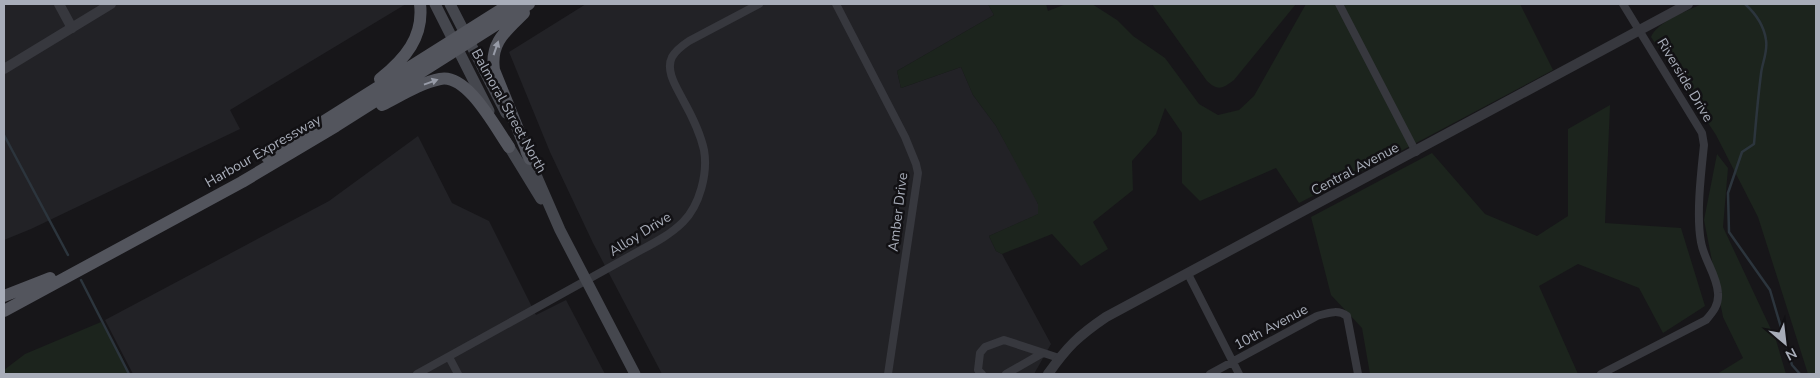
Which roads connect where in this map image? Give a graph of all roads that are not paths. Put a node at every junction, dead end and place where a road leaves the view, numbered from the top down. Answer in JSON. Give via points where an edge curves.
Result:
{"nodes":[{"id":1,"x":59,"y":4,"type":"edge"},
{"id":2,"x":111,"y":4,"type":"edge"},
{"id":3,"x":420,"y":4,"type":"edge"},
{"id":4,"x":435,"y":4,"type":"edge"},
{"id":5,"x":450,"y":4,"type":"edge"},
{"id":6,"x":510,"y":4,"type":"edge"},
{"id":7,"x":529,"y":4,"type":"edge"},
{"id":8,"x":534,"y":4,"type":"edge"},
{"id":9,"x":759,"y":4,"type":"edge"},
{"id":10,"x":1339,"y":4,"type":"edge"},
{"id":11,"x":1623,"y":4,"type":"edge"},
{"id":12,"x":1688,"y":4,"type":"edge"},
{"id":13,"x":837,"y":6,"type":"edge"},
{"id":14,"x":72,"y":28,"type":"junction"},
{"id":15,"x":1640,"y":30,"type":"junction"},
{"id":16,"x":467,"y":38,"type":"junction"},
{"id":17,"x":456,"y":45,"type":"junction"},
{"id":18,"x":4,"y":69,"type":"edge"},
{"id":19,"x":322,"y":123,"type":"junction"},
{"id":20,"x":309,"y":142,"type":"junction"},
{"id":21,"x":509,"y":147,"type":"junction"},
{"id":22,"x":1416,"y":152,"type":"junction"},
{"id":23,"x":530,"y":160,"type":"junction"},
{"id":24,"x":560,"y":230,"type":"junction"},
{"id":25,"x":1188,"y":274,"type":"junction"},
{"id":26,"x":50,"y":278,"type":"junction"},
{"id":27,"x":585,"y":281,"type":"junction"},
{"id":28,"x":4,"y":296,"type":"edge"},
{"id":29,"x":4,"y":302,"type":"edge"},
{"id":30,"x":4,"y":311,"type":"edge"},
{"id":31,"x":1041,"y":354,"type":"junction"},
{"id":32,"x":449,"y":357,"type":"junction"},
{"id":33,"x":1059,"y":358,"type":"junction"},
{"id":34,"x":1232,"y":361,"type":"junction"},
{"id":35,"x":417,"y":374,"type":"edge"},
{"id":36,"x":458,"y":374,"type":"edge"},
{"id":37,"x":635,"y":374,"type":"edge"},
{"id":38,"x":888,"y":374,"type":"edge"},
{"id":39,"x":982,"y":374,"type":"edge"},
{"id":40,"x":1006,"y":374,"type":"edge"},
{"id":41,"x":1048,"y":374,"type":"edge"},
{"id":42,"x":1210,"y":374,"type":"edge"},
{"id":43,"x":1240,"y":374,"type":"edge"},
{"id":44,"x":1358,"y":374,"type":"edge"},
{"id":45,"x":1601,"y":374,"type":"edge"}],
"edges":[{"from":1,"to":14,"type":"street"},
{"from":2,"to":14,"type":"street"},
{"from":3,"to":19,"type":"main road","via":[[418,35],[402,59]]},
{"from":4,"to":17,"type":"main road","name":"Balmoral Street North"},
{"from":5,"to":16,"type":"main road","name":"Balmoral Street North"},
{"from":6,"to":16,"type":"main road","name":"Harbour Expressway"},
{"from":7,"to":16,"type":"main road","name":"Harbour Expressway"},
{"from":23,"to":8,"type":"main road","one_way":true,"via":[[494,70],[493,60],[494,48],[500,37]]},
{"from":9,"to":27,"type":"street","name":"Alloy Drive","via":[[689,41],[672,58],[673,81],[696,124],[704,152],[701,191],[691,210],[684,221],[665,236]]},
{"from":10,"to":22,"type":"street"},
{"from":11,"to":15,"type":"street","name":"Riverside Drive"},
{"from":12,"to":15,"type":"street","name":"Central Avenue"},
{"from":13,"to":38,"type":"street","name":"Amber Drive","via":[[905,137],[918,173]]},
{"from":14,"to":18,"type":"street"},
{"from":15,"to":22,"type":"street","name":"Central Avenue"},
{"from":15,"to":45,"type":"street","name":"Riverside Drive","via":[[1704,138],[1701,240],[1719,294],[1716,308],[1706,320]]},
{"from":16,"to":17,"type":"main road","name":"Harbour Expressway"},
{"from":16,"to":23,"type":"main road","name":"Balmoral Street North"},
{"from":17,"to":19,"type":"main road","name":"Harbour Expressway"},
{"from":17,"to":20,"type":"main road","name":"Harbour Expressway"},
{"from":17,"to":21,"type":"main road","name":"Balmoral Street North"},
{"from":19,"to":26,"type":"main road","name":"Harbour Expressway","via":[[255,165]]},
{"from":20,"to":21,"type":"main road","one_way":true,"via":[[428,83],[447,79],[455,80],[472,94]]},
{"from":20,"to":30,"type":"main road","name":"Harbour Expressway"},
{"from":21,"to":24,"type":"main road","name":"Balmoral Street North"},
{"from":22,"to":25,"type":"street","name":"Central Avenue"},
{"from":23,"to":24,"type":"main road","name":"Balmoral Street North"},
{"from":24,"to":27,"type":"main road","name":"Balmoral Street North"},
{"from":25,"to":33,"type":"street","name":"Central Avenue","via":[[1080,335]]},
{"from":25,"to":34,"type":"street"},
{"from":26,"to":28,"type":"main road"},
{"from":26,"to":29,"type":"main road","name":"Harbour Expressway"},
{"from":27,"to":32,"type":"street","name":"Alloy Drive"},
{"from":27,"to":37,"type":"main road","name":"Balmoral Street North"},
{"from":31,"to":33,"type":"street"},
{"from":31,"to":39,"type":"street","via":[[1004,340],[985,347],[980,353],[978,370]]},
{"from":31,"to":40,"type":"street"},
{"from":32,"to":35,"type":"street","name":"Alloy Drive"},
{"from":32,"to":36,"type":"street"},
{"from":33,"to":41,"type":"street","name":"Central Avenue"},
{"from":34,"to":42,"type":"street","name":"10th Avenue"},
{"from":34,"to":43,"type":"street"},
{"from":34,"to":44,"type":"street","name":"10th Avenue","via":[[1317,316],[1342,312],[1347,316]]}]}
